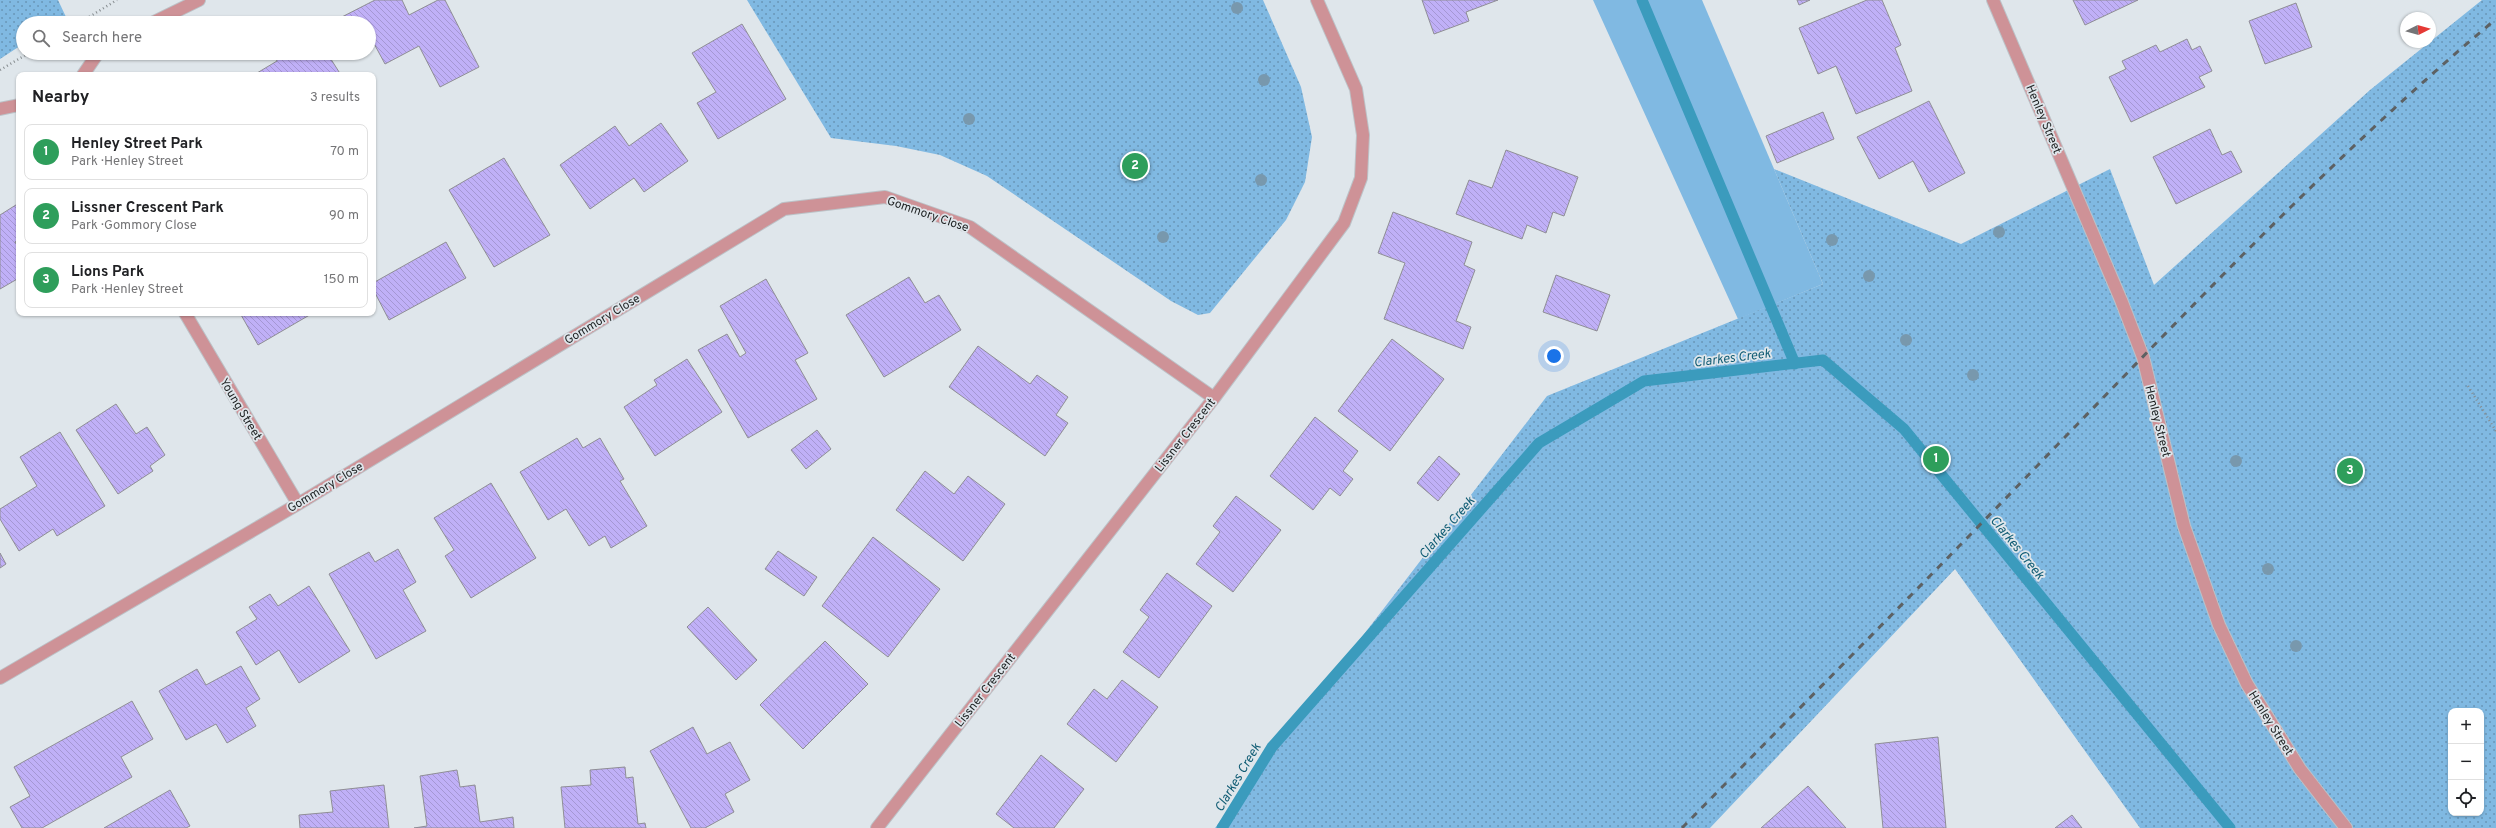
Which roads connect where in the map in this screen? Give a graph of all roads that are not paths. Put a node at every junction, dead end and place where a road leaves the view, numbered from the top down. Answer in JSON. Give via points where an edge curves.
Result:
{"nodes":[{"id":1,"x":199,"y":0,"type":"edge"},
{"id":2,"x":1317,"y":0,"type":"edge"},
{"id":3,"x":1993,"y":0,"type":"edge"},
{"id":4,"x":166,"y":16,"type":"edge"},
{"id":5,"x":93,"y":60,"type":"edge"},
{"id":6,"x":85,"y":72,"type":"edge"},
{"id":7,"x":16,"y":106,"type":"edge"},
{"id":8,"x":0,"y":109,"type":"edge"},
{"id":9,"x":187,"y":316,"type":"edge"},
{"id":10,"x":1214,"y":398,"type":"junction"},
{"id":11,"x":298,"y":504,"type":"junction"},
{"id":12,"x":0,"y":678,"type":"edge"},
{"id":13,"x":877,"y":828,"type":"edge"},
{"id":14,"x":2346,"y":828,"type":"edge"}],
"edges":[{"from":1,"to":4,"type":"street"},
{"from":2,"to":10,"type":"street","name":"Lissner Crescent","via":[[1356,89],[1363,135],[1361,178],[1344,223]]},
{"from":3,"to":14,"type":"street","name":"Henley Street","via":[[2143,357],[2184,526],[2219,625],[2247,684],[2296,762]]},
{"from":5,"to":6,"type":"street"},
{"from":7,"to":8,"type":"street"},
{"from":9,"to":11,"type":"street","name":"Young Street"},
{"from":10,"to":11,"type":"street","name":"Gommory Close","via":[[970,227],[885,197],[784,209]]},
{"from":10,"to":13,"type":"street","name":"Lissner Crescent"},
{"from":11,"to":12,"type":"street","name":"Gommory Close"}]}
